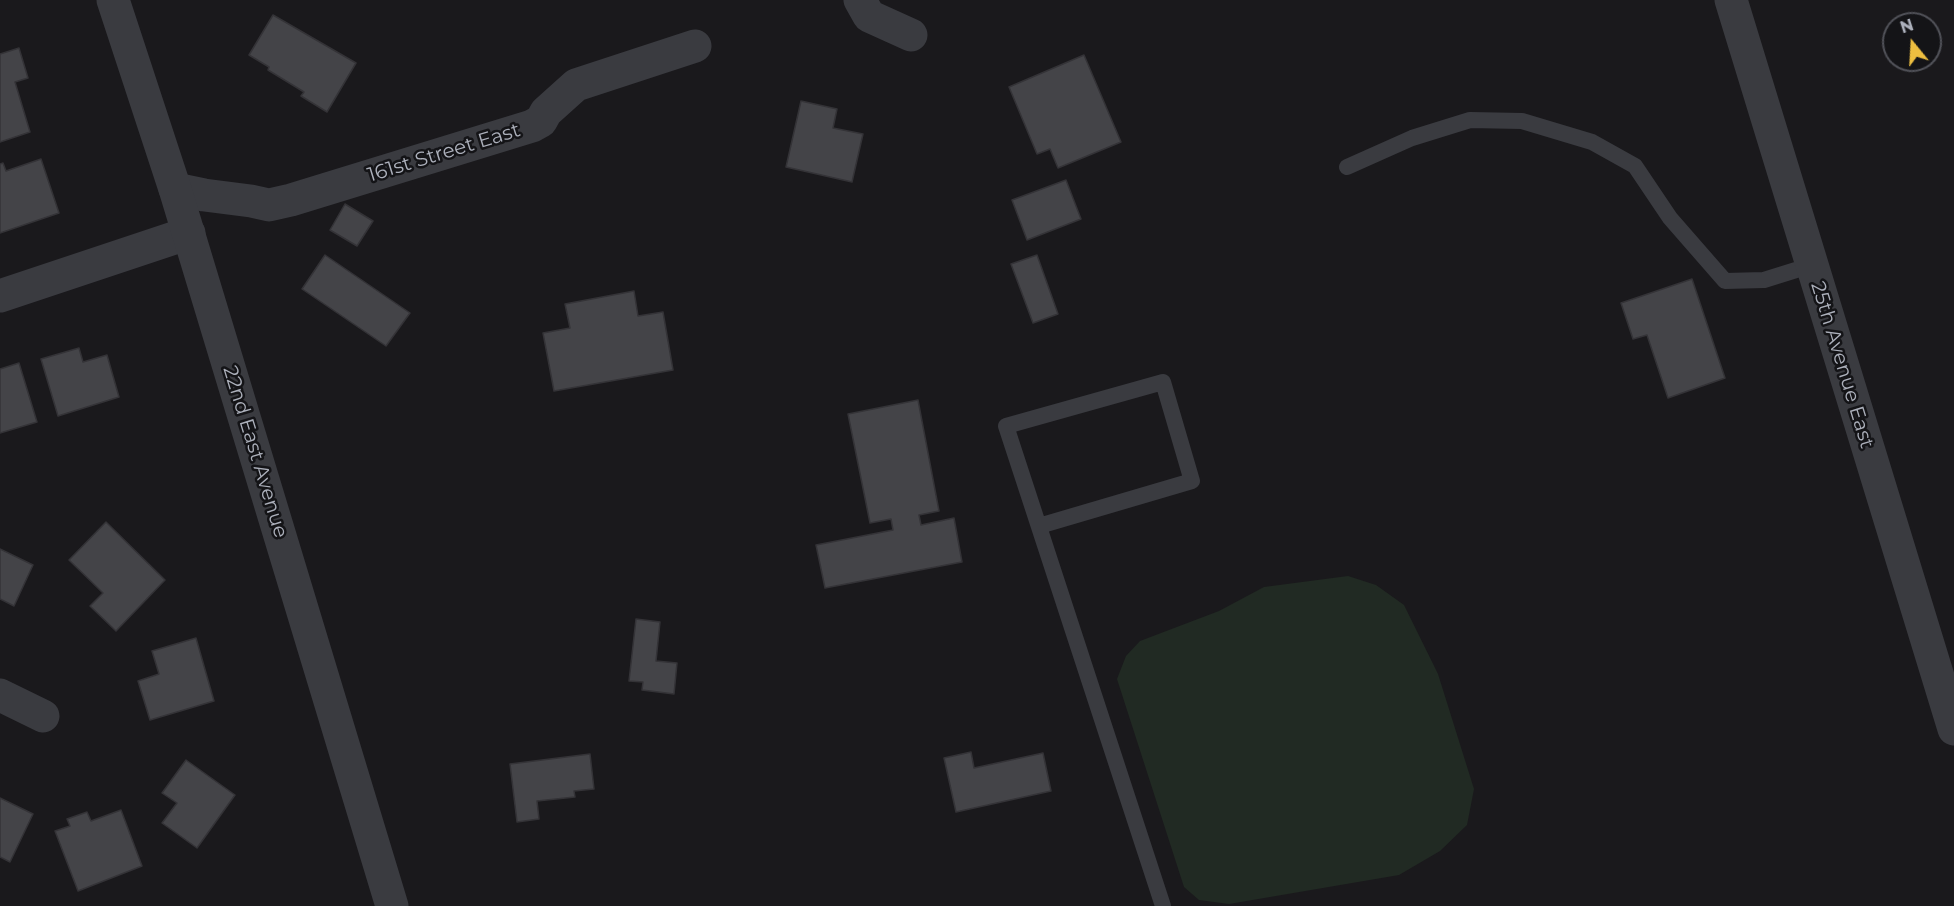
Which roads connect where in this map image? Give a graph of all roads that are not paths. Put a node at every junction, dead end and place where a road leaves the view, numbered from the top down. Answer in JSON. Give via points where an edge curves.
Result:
{"nodes":[{"id":1,"x":113,"y":0,"type":"edge"},
{"id":2,"x":860,"y":0,"type":"edge"},
{"id":3,"x":1731,"y":0,"type":"edge"},
{"id":4,"x":911,"y":35,"type":"dead end"},
{"id":5,"x":695,"y":46,"type":"dead end"},
{"id":6,"x":1347,"y":167,"type":"dead end"},
{"id":7,"x":175,"y":189,"type":"junction"},
{"id":8,"x":189,"y":233,"type":"junction"},
{"id":9,"x":1812,"y":265,"type":"junction"},
{"id":10,"x":0,"y":296,"type":"edge"},
{"id":11,"x":1039,"y":526,"type":"junction"},
{"id":12,"x":0,"y":695,"type":"edge"},
{"id":13,"x":43,"y":716,"type":"dead end"},
{"id":14,"x":1954,"y":729,"type":"edge"},
{"id":15,"x":392,"y":906,"type":"edge"},
{"id":16,"x":1163,"y":906,"type":"edge"}],
"edges":[{"from":1,"to":7,"type":"street","name":"22nd East Avenue"},
{"from":2,"to":4,"type":"street","via":[[869,16]]},
{"from":3,"to":9,"type":"street","name":"25th Avenue East"},
{"from":5,"to":7,"type":"street","name":"161st Street East","via":[[576,85],[532,126],[291,200],[269,205]]},
{"from":6,"to":9,"type":"lane","via":[[1412,138],[1470,120],[1522,121],[1592,142],[1635,166],[1670,218],[1725,281],[1764,280]]},
{"from":7,"to":8,"type":"street","name":"22nd East Avenue"},
{"from":8,"to":10,"type":"street"},
{"from":8,"to":15,"type":"street","name":"22nd East Avenue"},
{"from":9,"to":14,"type":"street","name":"25th Avenue East"},
{"from":11,"to":11,"type":"lane","via":[[1006,426],[1163,382],[1192,481]]},
{"from":11,"to":16,"type":"lane"},
{"from":12,"to":13,"type":"street"}]}
